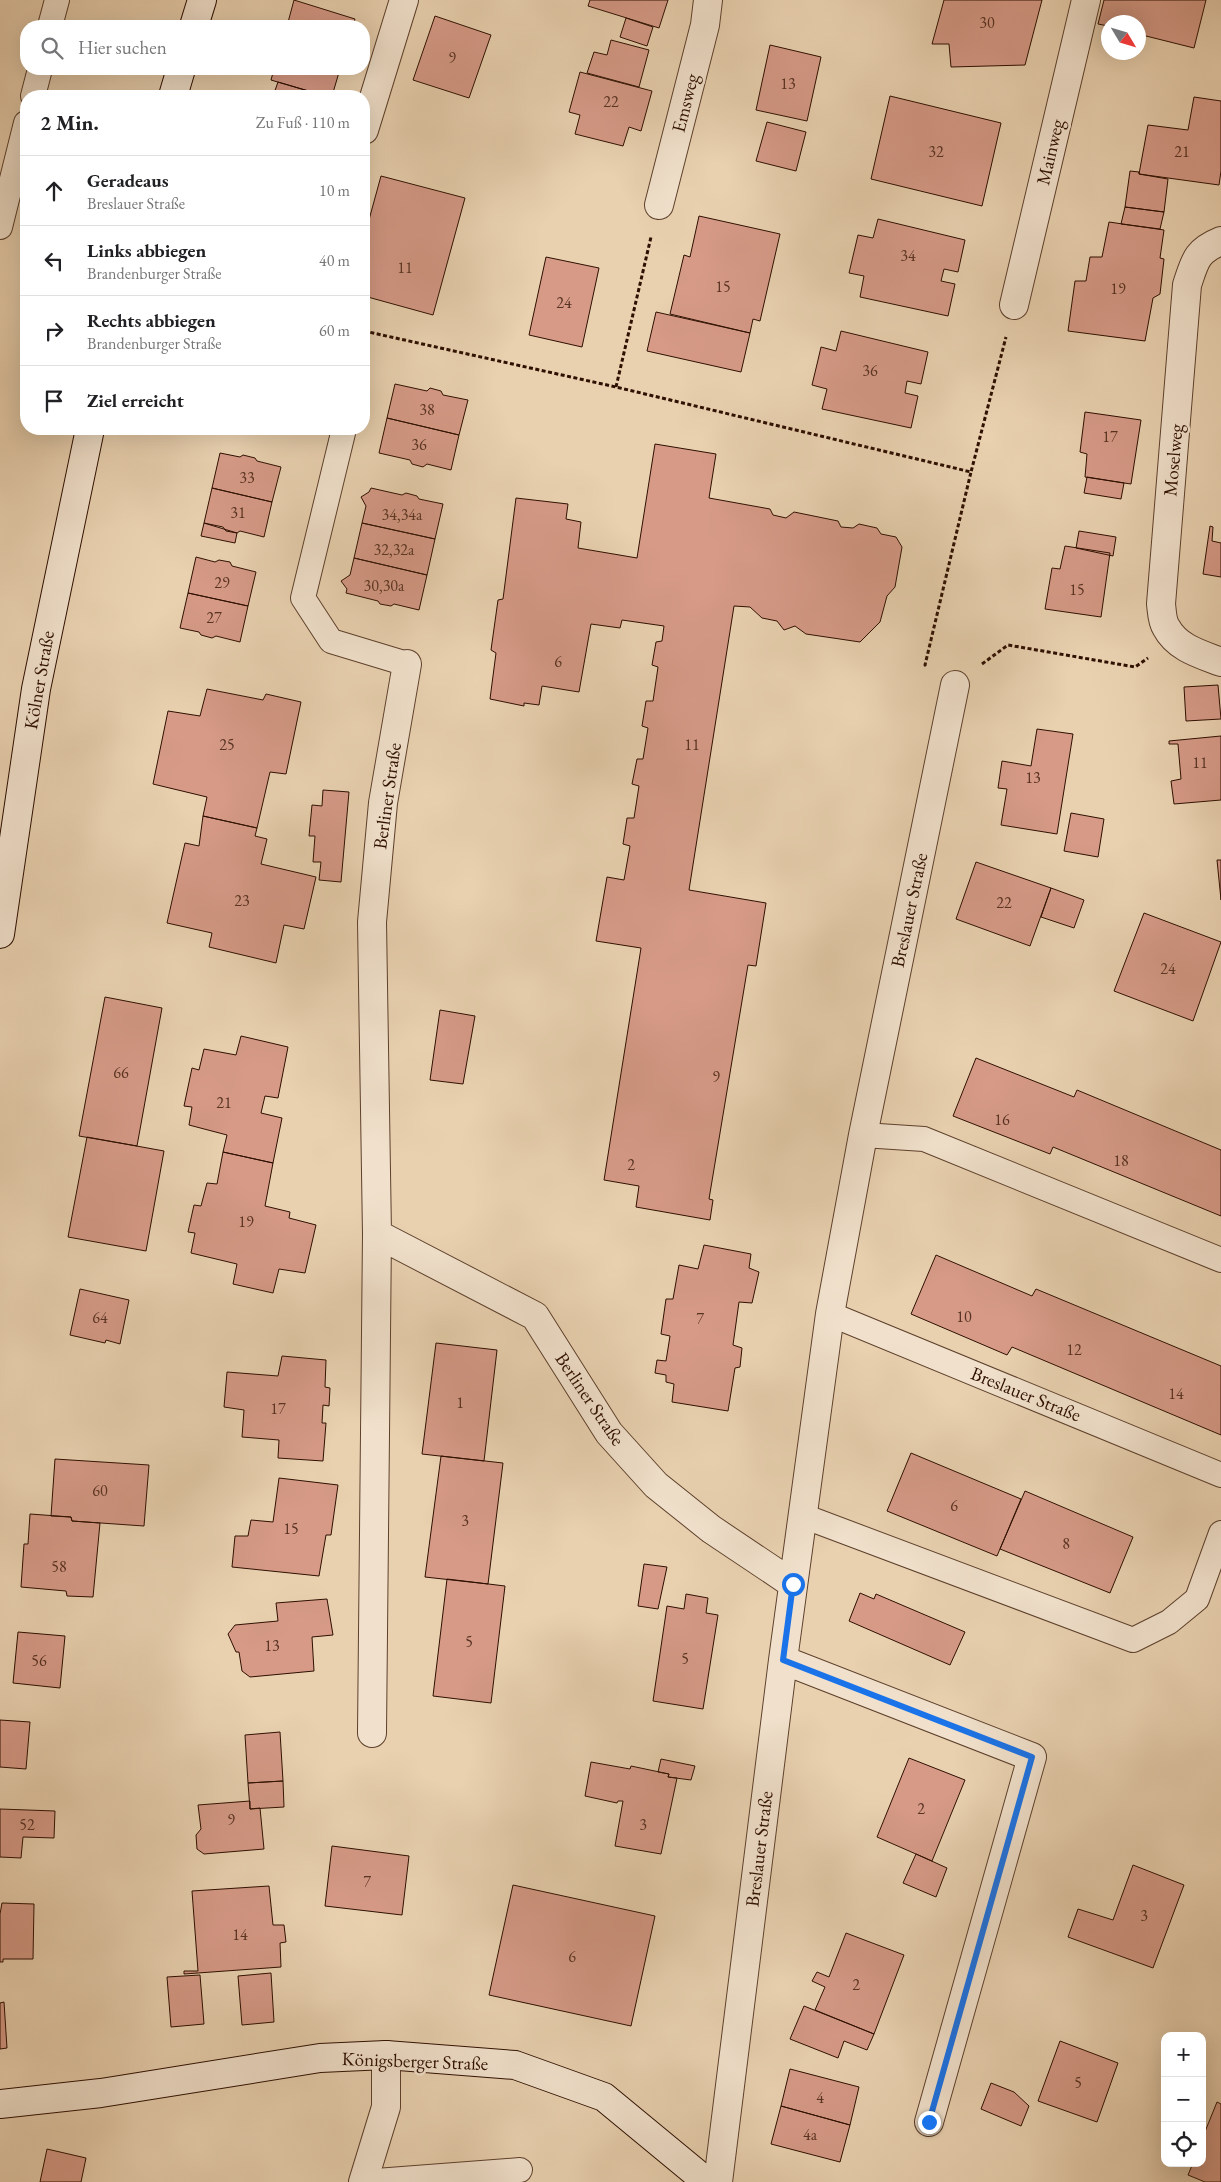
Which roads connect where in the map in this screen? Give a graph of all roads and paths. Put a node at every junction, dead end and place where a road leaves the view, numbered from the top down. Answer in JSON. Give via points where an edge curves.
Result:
{"nodes":[{"id":1,"x":57,"y":0,"type":"edge"},
{"id":2,"x":202,"y":0,"type":"edge"},
{"id":3,"x":404,"y":0,"type":"edge"},
{"id":4,"x":708,"y":0,"type":"edge"},
{"id":5,"x":1086,"y":0,"type":"edge"},
{"id":6,"x":52,"y":20,"type":"edge"},
{"id":7,"x":196,"y":20,"type":"edge"},
{"id":8,"x":38,"y":75,"type":"edge"},
{"id":9,"x":179,"y":75,"type":"edge"},
{"id":10,"x":35,"y":90,"type":"edge"},
{"id":11,"x":175,"y":90,"type":"edge"},
{"id":12,"x":370,"y":110,"type":"edge"},
{"id":13,"x":20,"y":146,"type":"edge"},
{"id":14,"x":659,"y":205,"type":"joint"},
{"id":15,"x":0,"y":227,"type":"edge"},
{"id":16,"x":1221,"y":241,"type":"edge"},
{"id":17,"x":1014,"y":305,"type":"joint"},
{"id":18,"x":370,"y":333,"type":"edge"},
{"id":19,"x":616,"y":387,"type":"junction"},
{"id":20,"x":89,"y":435,"type":"edge"},
{"id":21,"x":343,"y":435,"type":"edge"},
{"id":22,"x":971,"y":472,"type":"junction"},
{"id":23,"x":1175,"y":639,"type":"junction"},
{"id":24,"x":1221,"y":662,"type":"edge"},
{"id":25,"x":407,"y":664,"type":"joint"},
{"id":26,"x":955,"y":685,"type":"junction"},
{"id":27,"x":0,"y":934,"type":"edge"},
{"id":28,"x":863,"y":1134,"type":"junction"},
{"id":29,"x":376,"y":1234,"type":"junction"},
{"id":30,"x":1221,"y":1260,"type":"edge"},
{"id":31,"x":830,"y":1314,"type":"junction"},
{"id":32,"x":1221,"y":1475,"type":"edge"},
{"id":33,"x":803,"y":1516,"type":"junction"},
{"id":34,"x":1221,"y":1533,"type":"edge"},
{"id":35,"x":793,"y":1584,"type":"junction"},
{"id":36,"x":783,"y":1660,"type":"junction"},
{"id":37,"x":372,"y":1733,"type":"dead end"},
{"id":38,"x":386,"y":2056,"type":"junction"},
{"id":39,"x":0,"y":2104,"type":"edge"},
{"id":40,"x":929,"y":2122,"type":"dead end"},
{"id":41,"x":520,"y":2170,"type":"dead end"},
{"id":42,"x":363,"y":2182,"type":"edge"},
{"id":43,"x":707,"y":2182,"type":"edge"},
{"id":44,"x":718,"y":2182,"type":"edge"}],
"edges":[{"from":1,"to":6,"type":"lane"},
{"from":2,"to":7,"type":"street"},
{"from":3,"to":12,"type":"street"},
{"from":4,"to":14,"type":"street","name":"Emsweg","via":[[705,26]]},
{"from":5,"to":17,"type":"street","name":"Mainweg"},
{"from":8,"to":10,"type":"lane"},
{"from":9,"to":11,"type":"street"},
{"from":13,"to":15,"type":"lane"},
{"from":14,"to":19,"type":"path"},
{"from":16,"to":23,"type":"street","name":"Moselweg","via":[[1195,259],[1187,285],[1161,604],[1165,626]]},
{"from":17,"to":22,"type":"path"},
{"from":18,"to":19,"type":"path"},
{"from":19,"to":22,"type":"path"},
{"from":20,"to":27,"type":"street","name":"Kölner Straße","via":[[36,689]]},
{"from":21,"to":25,"type":"lane","name":"Berliner Straße","via":[[303,598],[331,641]]},
{"from":22,"to":26,"type":"path","via":[[925,665]]},
{"from":23,"to":24,"type":"street","name":"Moselweg","via":[[1188,650]]},
{"from":23,"to":26,"type":"path","via":[[1135,667],[1008,645]]},
{"from":25,"to":29,"type":"street","name":"Berliner Straße","via":[[383,803],[372,922]]},
{"from":26,"to":28,"type":"street","name":"Breslauer Straße"},
{"from":28,"to":30,"type":"lane","via":[[924,1139]]},
{"from":28,"to":31,"type":"street","name":"Breslauer Straße"},
{"from":29,"to":35,"type":"street","name":"Berliner Straße","via":[[535,1316],[609,1433],[656,1485],[711,1529]]},
{"from":29,"to":37,"type":"street","name":"Berliner Straße"},
{"from":31,"to":32,"type":"lane","name":"Breslauer Straße"},
{"from":31,"to":33,"type":"street","name":"Breslauer Straße"},
{"from":33,"to":34,"type":"lane","via":[[1133,1640],[1169,1622],[1197,1599]]},
{"from":33,"to":35,"type":"street","name":"Breslauer Straße"},
{"from":35,"to":36,"type":"street","name":"Breslauer Straße"},
{"from":36,"to":40,"type":"street","via":[[1032,1757]]},
{"from":36,"to":44,"type":"street","name":"Breslauer Straße"},
{"from":38,"to":39,"type":"street","name":"Königsberger Straße","via":[[320,2058],[101,2093]]},
{"from":38,"to":42,"type":"street","via":[[386,2107]]},
{"from":38,"to":43,"type":"street","name":"Königsberger Straße","via":[[515,2065],[604,2097]]},
{"from":41,"to":42,"type":"lane"}]}
